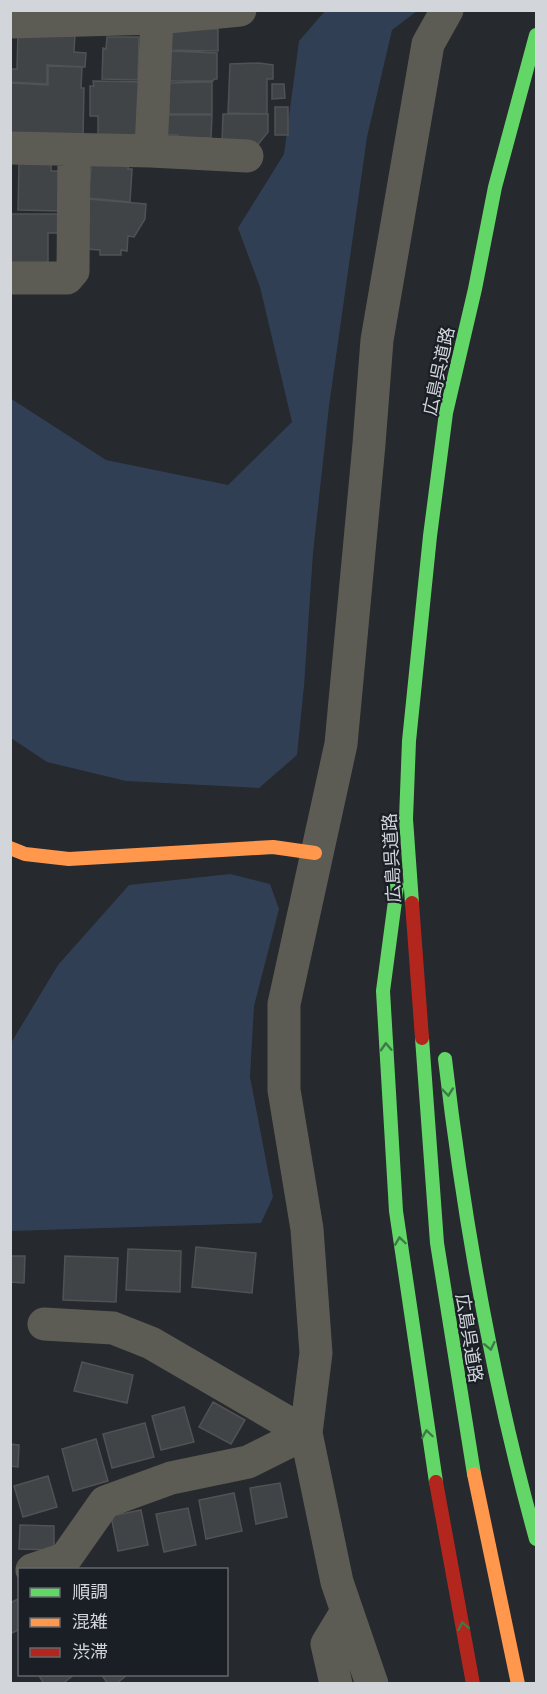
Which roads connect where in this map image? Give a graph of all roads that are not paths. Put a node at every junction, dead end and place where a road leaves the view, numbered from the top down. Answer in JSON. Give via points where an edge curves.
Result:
{"nodes":[{"id":1,"x":240,"y":10,"type":"edge"},
{"id":2,"x":447,"y":10,"type":"edge"},
{"id":3,"x":157,"y":18,"type":"junction"},
{"id":4,"x":10,"y":22,"type":"edge"},
{"id":5,"x":537,"y":35,"type":"edge"},
{"id":6,"x":10,"y":148,"type":"edge"},
{"id":7,"x":74,"y":150,"type":"junction"},
{"id":8,"x":151,"y":152,"type":"junction"},
{"id":9,"x":247,"y":156,"type":"dead end"},
{"id":10,"x":10,"y":278,"type":"edge"},
{"id":11,"x":409,"y":741,"type":"junction"},
{"id":12,"x":406,"y":819,"type":"junction"},
{"id":13,"x":10,"y":848,"type":"edge"},
{"id":14,"x":315,"y":853,"type":"junction"},
{"id":15,"x":424,"y":873,"type":"dead end"},
{"id":16,"x":444,"y":1051,"type":"dead end"},
{"id":17,"x":45,"y":1324,"type":"dead end"},
{"id":18,"x":306,"y":1433,"type":"junction"},
{"id":19,"x":537,"y":1539,"type":"edge"},
{"id":20,"x":35,"y":1568,"type":"edge"},
{"id":21,"x":347,"y":1611,"type":"junction"},
{"id":22,"x":336,"y":1683,"type":"edge"},
{"id":23,"x":372,"y":1683,"type":"edge"},
{"id":24,"x":473,"y":1683,"type":"edge"},
{"id":25,"x":518,"y":1683,"type":"edge"}],
"edges":[{"from":1,"to":3,"type":"street"},
{"from":2,"to":14,"type":"street","via":[[428,44],[377,340],[341,744]]},
{"from":3,"to":4,"type":"street"},
{"from":3,"to":8,"type":"street"},
{"from":5,"to":11,"type":"main road","name":"広島呉道路","via":[[495,187],[446,413]]},
{"from":6,"to":7,"type":"street"},
{"from":7,"to":8,"type":"street"},
{"from":7,"to":10,"type":"street","via":[[74,271],[67,278]]},
{"from":8,"to":9,"type":"street"},
{"from":11,"to":12,"type":"main road","name":"広島呉道路"},
{"from":11,"to":15,"type":"main road"},
{"from":24,"to":12,"type":"main road","one_way":true,"via":[[429,1443],[396,1211],[383,991]]},
{"from":12,"to":25,"type":"main road","name":"広島呉道路","via":[[437,1243],[468,1446]]},
{"from":13,"to":14,"type":"main road","via":[[69,859],[273,847]]},
{"from":14,"to":18,"type":"street","via":[[284,1004],[284,1090],[307,1229],[316,1353]]},
{"from":16,"to":19,"type":"main road","one_way":true,"via":[[477,1290],[518,1478]]},
{"from":17,"to":18,"type":"street","via":[[113,1328],[151,1343]]},
{"from":18,"to":20,"type":"street","via":[[248,1462],[171,1478],[105,1502],[65,1559]]},
{"from":18,"to":21,"type":"street","via":[[337,1582]]},
{"from":21,"to":22,"type":"street","via":[[327,1644]]},
{"from":21,"to":23,"type":"street"}]}
